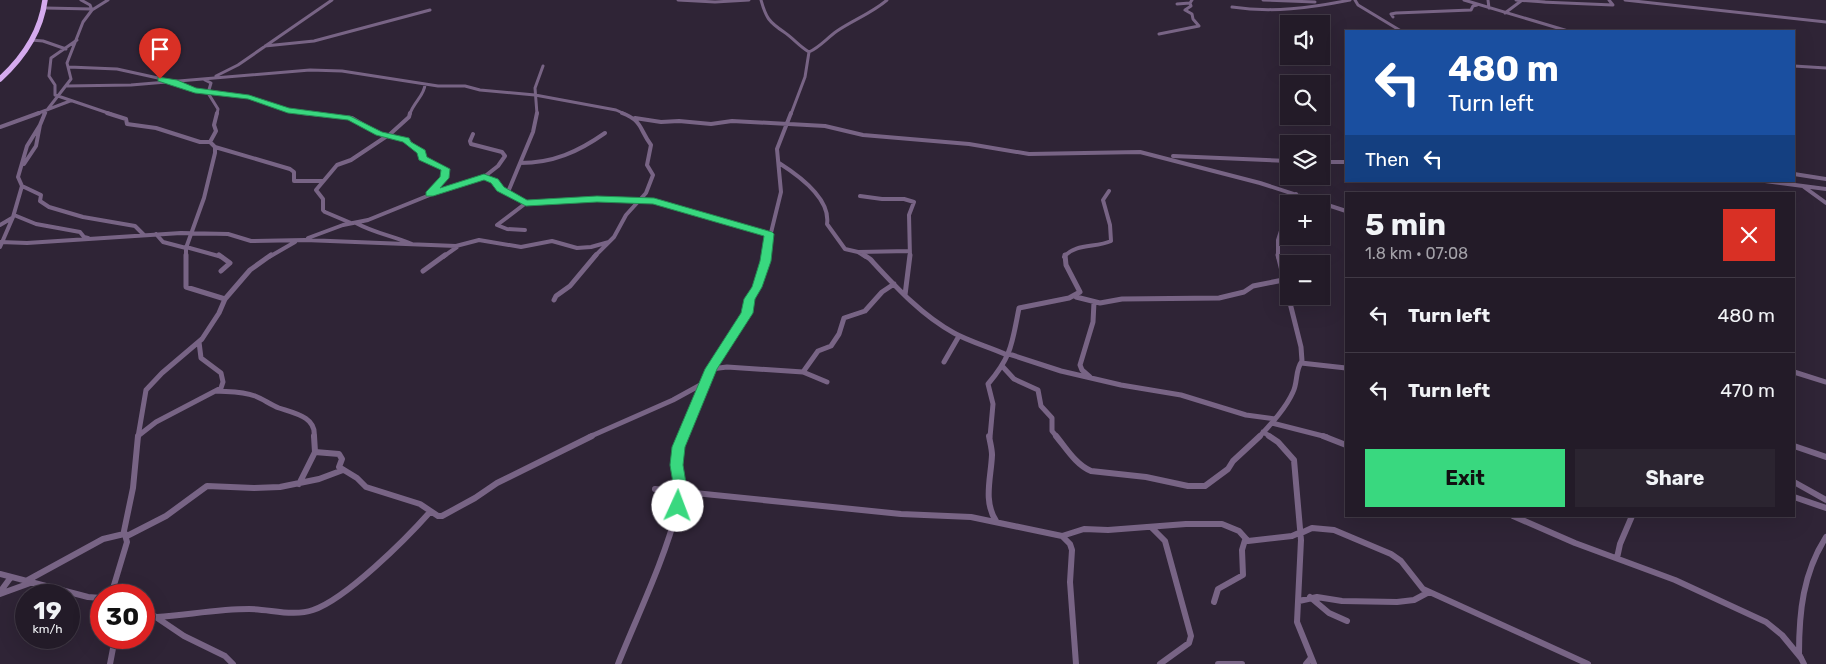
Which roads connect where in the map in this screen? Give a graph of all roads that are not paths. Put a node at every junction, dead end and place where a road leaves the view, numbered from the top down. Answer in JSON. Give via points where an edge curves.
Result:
{"nodes":[{"id":1,"x":45,"y":0,"type":"edge"},
{"id":2,"x":108,"y":0,"type":"edge"},
{"id":3,"x":332,"y":0,"type":"edge"},
{"id":4,"x":678,"y":0,"type":"edge"},
{"id":5,"x":749,"y":0,"type":"edge"},
{"id":6,"x":761,"y":0,"type":"edge"},
{"id":7,"x":887,"y":0,"type":"edge"},
{"id":8,"x":1263,"y":0,"type":"edge"},
{"id":9,"x":1350,"y":0,"type":"edge"},
{"id":10,"x":1355,"y":0,"type":"edge"},
{"id":11,"x":1464,"y":0,"type":"edge"},
{"id":12,"x":1488,"y":0,"type":"edge"},
{"id":13,"x":1516,"y":0,"type":"edge"},
{"id":14,"x":1549,"y":0,"type":"edge"},
{"id":15,"x":1609,"y":0,"type":"edge"},
{"id":16,"x":1625,"y":0,"type":"edge"},
{"id":17,"x":79,"y":1,"type":"edge"},
{"id":18,"x":1191,"y":1,"type":"edge"},
{"id":19,"x":1521,"y":1,"type":"edge"},
{"id":20,"x":1541,"y":2,"type":"junction"},
{"id":21,"x":1334,"y":3,"type":"junction"},
{"id":22,"x":1177,"y":4,"type":"dead end"},
{"id":23,"x":1477,"y":4,"type":"junction"},
{"id":24,"x":91,"y":6,"type":"edge"},
{"id":25,"x":1232,"y":7,"type":"dead end"},
{"id":26,"x":45,"y":8,"type":"junction"},
{"id":27,"x":58,"y":8,"type":"junction"},
{"id":28,"x":1489,"y":8,"type":"junction"},
{"id":29,"x":430,"y":10,"type":"dead end"},
{"id":30,"x":1504,"y":13,"type":"junction"},
{"id":31,"x":1393,"y":17,"type":"dead end"},
{"id":32,"x":1385,"y":21,"type":"junction"},
{"id":33,"x":1826,"y":22,"type":"edge"},
{"id":34,"x":1379,"y":24,"type":"dead end"},
{"id":35,"x":1399,"y":30,"type":"edge"},
{"id":36,"x":1564,"y":30,"type":"edge"},
{"id":37,"x":1159,"y":34,"type":"dead end"},
{"id":38,"x":32,"y":40,"type":"junction"},
{"id":39,"x":77,"y":40,"type":"junction"},
{"id":40,"x":266,"y":46,"type":"junction"},
{"id":41,"x":65,"y":48,"type":"junction"},
{"id":42,"x":809,"y":52,"type":"junction"},
{"id":43,"x":71,"y":53,"type":"junction"},
{"id":44,"x":54,"y":56,"type":"junction"},
{"id":45,"x":543,"y":66,"type":"dead end"},
{"id":46,"x":1795,"y":66,"type":"edge"},
{"id":47,"x":69,"y":67,"type":"junction"},
{"id":48,"x":1826,"y":68,"type":"edge"},
{"id":49,"x":204,"y":79,"type":"junction"},
{"id":50,"x":0,"y":80,"type":"edge"},
{"id":51,"x":174,"y":82,"type":"junction"},
{"id":52,"x":425,"y":84,"type":"junction"},
{"id":53,"x":66,"y":86,"type":"junction"},
{"id":54,"x":81,"y":88,"type":"junction"},
{"id":55,"x":208,"y":93,"type":"junction"},
{"id":56,"x":59,"y":96,"type":"junction"},
{"id":57,"x":535,"y":96,"type":"junction"},
{"id":58,"x":73,"y":101,"type":"junction"},
{"id":59,"x":45,"y":112,"type":"junction"},
{"id":60,"x":633,"y":117,"type":"junction"},
{"id":61,"x":789,"y":124,"type":"junction"},
{"id":62,"x":40,"y":125,"type":"junction"},
{"id":63,"x":0,"y":128,"type":"edge"},
{"id":64,"x":605,"y":133,"type":"dead end"},
{"id":65,"x":473,"y":134,"type":"dead end"},
{"id":66,"x":388,"y":136,"type":"junction"},
{"id":67,"x":210,"y":142,"type":"junction"},
{"id":68,"x":215,"y":147,"type":"junction"},
{"id":69,"x":1162,"y":156,"type":"junction"},
{"id":70,"x":1280,"y":161,"type":"edge"},
{"id":71,"x":1330,"y":162,"type":"edge"},
{"id":72,"x":1345,"y":162,"type":"edge"},
{"id":73,"x":520,"y":163,"type":"junction"},
{"id":74,"x":779,"y":163,"type":"junction"},
{"id":75,"x":23,"y":164,"type":"junction"},
{"id":76,"x":1795,"y":174,"type":"edge"},
{"id":77,"x":484,"y":177,"type":"junction"},
{"id":78,"x":1826,"y":179,"type":"edge"},
{"id":79,"x":324,"y":181,"type":"junction"},
{"id":80,"x":1773,"y":182,"type":"edge"},
{"id":81,"x":22,"y":186,"type":"junction"},
{"id":82,"x":1803,"y":186,"type":"junction"},
{"id":83,"x":1826,"y":188,"type":"edge"},
{"id":84,"x":1109,"y":191,"type":"dead end"},
{"id":85,"x":508,"y":192,"type":"junction"},
{"id":86,"x":430,"y":194,"type":"junction"},
{"id":87,"x":1296,"y":194,"type":"joint"},
{"id":88,"x":860,"y":196,"type":"dead end"},
{"id":89,"x":642,"y":200,"type":"junction"},
{"id":90,"x":526,"y":203,"type":"junction"},
{"id":91,"x":1826,"y":203,"type":"edge"},
{"id":92,"x":1345,"y":211,"type":"edge"},
{"id":93,"x":14,"y":216,"type":"junction"},
{"id":94,"x":354,"y":223,"type":"junction"},
{"id":95,"x":0,"y":225,"type":"edge"},
{"id":96,"x":193,"y":228,"type":"junction"},
{"id":97,"x":525,"y":230,"type":"dead end"},
{"id":98,"x":177,"y":233,"type":"junction"},
{"id":99,"x":144,"y":234,"type":"junction"},
{"id":100,"x":156,"y":234,"type":"junction"},
{"id":101,"x":190,"y":234,"type":"junction"},
{"id":102,"x":769,"y":234,"type":"junction"},
{"id":103,"x":1280,"y":234,"type":"edge"},
{"id":104,"x":90,"y":239,"type":"junction"},
{"id":105,"x":306,"y":240,"type":"junction"},
{"id":106,"x":298,"y":241,"type":"junction"},
{"id":107,"x":609,"y":242,"type":"junction"},
{"id":108,"x":1,"y":243,"type":"edge"},
{"id":109,"x":413,"y":244,"type":"junction"},
{"id":110,"x":460,"y":246,"type":"junction"},
{"id":111,"x":186,"y":247,"type":"junction"},
{"id":112,"x":910,"y":250,"type":"junction"},
{"id":113,"x":858,"y":252,"type":"junction"},
{"id":114,"x":1280,"y":267,"type":"edge"},
{"id":115,"x":423,"y":270,"type":"dead end"},
{"id":116,"x":221,"y":271,"type":"dead end"},
{"id":117,"x":1280,"y":281,"type":"edge"},
{"id":118,"x":894,"y":284,"type":"junction"},
{"id":119,"x":905,"y":295,"type":"junction"},
{"id":120,"x":1076,"y":297,"type":"junction"},
{"id":121,"x":225,"y":299,"type":"junction"},
{"id":122,"x":554,"y":300,"type":"dead end"},
{"id":123,"x":1094,"y":302,"type":"junction"},
{"id":124,"x":1290,"y":305,"type":"edge"},
{"id":125,"x":960,"y":336,"type":"junction"},
{"id":126,"x":198,"y":342,"type":"junction"},
{"id":127,"x":1008,"y":355,"type":"junction"},
{"id":128,"x":944,"y":362,"type":"dead end"},
{"id":129,"x":1301,"y":363,"type":"junction"},
{"id":130,"x":1003,"y":367,"type":"junction"},
{"id":131,"x":1345,"y":368,"type":"edge"},
{"id":132,"x":711,"y":369,"type":"junction"},
{"id":133,"x":803,"y":372,"type":"junction"},
{"id":134,"x":1795,"y":372,"type":"edge"},
{"id":135,"x":1090,"y":378,"type":"junction"},
{"id":136,"x":705,"y":382,"type":"junction"},
{"id":137,"x":826,"y":382,"type":"dead end"},
{"id":138,"x":1826,"y":382,"type":"edge"},
{"id":139,"x":216,"y":391,"type":"junction"},
{"id":140,"x":1274,"y":421,"type":"junction"},
{"id":141,"x":1263,"y":432,"type":"junction"},
{"id":142,"x":138,"y":436,"type":"junction"},
{"id":143,"x":1345,"y":444,"type":"edge"},
{"id":144,"x":1795,"y":446,"type":"edge"},
{"id":145,"x":315,"y":452,"type":"junction"},
{"id":146,"x":1826,"y":457,"type":"edge"},
{"id":147,"x":343,"y":470,"type":"junction"},
{"id":148,"x":1795,"y":483,"type":"edge"},
{"id":149,"x":299,"y":484,"type":"junction"},
{"id":150,"x":655,"y":489,"type":"dead end"},
{"id":151,"x":680,"y":491,"type":"junction"},
{"id":152,"x":1795,"y":497,"type":"edge"},
{"id":153,"x":1826,"y":500,"type":"edge"},
{"id":154,"x":1826,"y":508,"type":"edge"},
{"id":155,"x":430,"y":512,"type":"junction"},
{"id":156,"x":1515,"y":517,"type":"edge"},
{"id":157,"x":1632,"y":517,"type":"edge"},
{"id":158,"x":997,"y":522,"type":"junction"},
{"id":159,"x":1152,"y":528,"type":"junction"},
{"id":160,"x":1301,"y":533,"type":"junction"},
{"id":161,"x":126,"y":535,"type":"junction"},
{"id":162,"x":1062,"y":536,"type":"junction"},
{"id":163,"x":1826,"y":537,"type":"edge"},
{"id":164,"x":1245,"y":540,"type":"junction"},
{"id":165,"x":1617,"y":558,"type":"junction"},
{"id":166,"x":0,"y":574,"type":"edge"},
{"id":167,"x":10,"y":577,"type":"junction"},
{"id":168,"x":31,"y":581,"type":"junction"},
{"id":169,"x":115,"y":584,"type":"edge"},
{"id":170,"x":1429,"y":592,"type":"junction"},
{"id":171,"x":0,"y":593,"type":"edge"},
{"id":172,"x":90,"y":597,"type":"edge"},
{"id":173,"x":1310,"y":597,"type":"junction"},
{"id":174,"x":1299,"y":601,"type":"junction"},
{"id":175,"x":1214,"y":602,"type":"dead end"},
{"id":176,"x":157,"y":617,"type":"joint"},
{"id":177,"x":1347,"y":621,"type":"dead end"},
{"id":178,"x":112,"y":649,"type":"edge"},
{"id":179,"x":1803,"y":661,"type":"edge"},
{"id":180,"x":1311,"y":662,"type":"edge"},
{"id":181,"x":110,"y":664,"type":"edge"},
{"id":182,"x":233,"y":664,"type":"edge"},
{"id":183,"x":618,"y":664,"type":"edge"},
{"id":184,"x":1076,"y":664,"type":"edge"},
{"id":185,"x":1160,"y":664,"type":"edge"},
{"id":186,"x":1218,"y":664,"type":"edge"},
{"id":187,"x":1242,"y":664,"type":"edge"},
{"id":188,"x":1588,"y":664,"type":"edge"}],
"edges":[{"from":1,"to":26,"type":"highway"},
{"from":2,"to":24,"type":"street"},
{"from":3,"to":40,"type":"street"},
{"from":4,"to":5,"type":"street"},
{"from":6,"to":42,"type":"street","via":[[774,27]]},
{"from":7,"to":42,"type":"street"},
{"from":8,"to":21,"type":"street"},
{"from":9,"to":21,"type":"street"},
{"from":10,"to":32,"type":"street"},
{"from":11,"to":23,"type":"street"},
{"from":12,"to":28,"type":"street"},
{"from":13,"to":19,"type":"street"},
{"from":14,"to":20,"type":"street"},
{"from":15,"to":20,"type":"street","via":[[1613,5]]},
{"from":16,"to":33,"type":"street"},
{"from":17,"to":24,"type":"street"},
{"from":17,"to":27,"type":"street"},
{"from":18,"to":22,"type":"street"},
{"from":18,"to":37,"type":"street","via":[[1191,6],[1185,10],[1192,14],[1199,26]]},
{"from":19,"to":20,"type":"street"},
{"from":19,"to":30,"type":"street"},
{"from":21,"to":25,"type":"street","via":[[1274,11]]},
{"from":23,"to":28,"type":"street"},
{"from":23,"to":31,"type":"street","via":[[1471,10],[1396,13],[1391,14]]},
{"from":24,"to":27,"type":"street"},
{"from":24,"to":39,"type":"street"},
{"from":26,"to":27,"type":"street"},
{"from":26,"to":38,"type":"highway"},
{"from":28,"to":30,"type":"street"},
{"from":29,"to":40,"type":"street","via":[[324,39]]},
{"from":30,"to":36,"type":"street"},
{"from":32,"to":34,"type":"street"},
{"from":32,"to":35,"type":"street"},
{"from":38,"to":41,"type":"street"},
{"from":38,"to":50,"type":"highway"},
{"from":39,"to":41,"type":"street"},
{"from":39,"to":43,"type":"street"},
{"from":40,"to":49,"type":"street","via":[[238,65]]},
{"from":41,"to":43,"type":"street"},
{"from":41,"to":44,"type":"street"},
{"from":42,"to":61,"type":"street","via":[[806,77]]},
{"from":43,"to":44,"type":"street"},
{"from":43,"to":47,"type":"street","via":[[67,63]]},
{"from":44,"to":56,"type":"street","via":[[48,76],[55,85],[55,95]]},
{"from":45,"to":57,"type":"street","via":[[536,82]]},
{"from":46,"to":48,"type":"street"},
{"from":47,"to":51,"type":"street","via":[[117,69]]},
{"from":47,"to":53,"type":"street","via":[[72,79]]},
{"from":49,"to":51,"type":"street"},
{"from":49,"to":52,"type":"street","via":[[330,69]]},
{"from":49,"to":55,"type":"street","via":[[211,83]]},
{"from":51,"to":54,"type":"street"},
{"from":51,"to":55,"type":"street"},
{"from":52,"to":57,"type":"street"},
{"from":52,"to":66,"type":"street","via":[[409,117]]},
{"from":53,"to":54,"type":"street"},
{"from":53,"to":56,"type":"street"},
{"from":54,"to":56,"type":"street"},
{"from":55,"to":66,"type":"street","via":[[249,97],[288,110],[350,118]]},
{"from":55,"to":67,"type":"street","via":[[218,109],[214,125],[216,132]]},
{"from":56,"to":58,"type":"street"},
{"from":56,"to":59,"type":"street"},
{"from":57,"to":60,"type":"street","via":[[598,106]]},
{"from":57,"to":73,"type":"street","via":[[538,107],[536,124]]},
{"from":58,"to":59,"type":"street"},
{"from":58,"to":67,"type":"street","via":[[126,119],[127,124]]},
{"from":59,"to":62,"type":"street"},
{"from":59,"to":63,"type":"street"},
{"from":60,"to":61,"type":"street","via":[[661,122]]},
{"from":60,"to":89,"type":"street","via":[[651,145],[647,165],[654,177]]},
{"from":61,"to":69,"type":"street","via":[[1029,154],[1121,151]]},
{"from":61,"to":74,"type":"street","via":[[777,149]]},
{"from":62,"to":75,"type":"street","via":[[27,146]]},
{"from":62,"to":75,"type":"street","via":[[40,138]]},
{"from":64,"to":73,"type":"street","via":[[572,155],[543,162]]},
{"from":65,"to":77,"type":"street","via":[[471,144],[502,152],[505,156]]},
{"from":66,"to":79,"type":"street","via":[[351,160],[337,165]]},
{"from":66,"to":86,"type":"street","via":[[406,140],[422,152],[422,158],[446,169],[444,178]]},
{"from":67,"to":68,"type":"street"},
{"from":68,"to":79,"type":"street","via":[[290,169],[294,172],[294,181]]},
{"from":68,"to":96,"type":"street","via":[[206,192]]},
{"from":69,"to":70,"type":"street"},
{"from":69,"to":87,"type":"street"},
{"from":71,"to":72,"type":"street"},
{"from":73,"to":85,"type":"street"},
{"from":74,"to":102,"type":"street","via":[[781,192]]},
{"from":74,"to":113,"type":"street","via":[[799,176],[822,204],[828,216],[827,224],[843,246]]},
{"from":75,"to":81,"type":"street","via":[[18,177]]},
{"from":76,"to":78,"type":"street"},
{"from":77,"to":85,"type":"street"},
{"from":77,"to":86,"type":"street"},
{"from":79,"to":94,"type":"street","via":[[315,192],[324,199],[323,210]]},
{"from":80,"to":82,"type":"street"},
{"from":81,"to":93,"type":"street"},
{"from":81,"to":99,"type":"street","via":[[41,195],[40,201],[49,207],[83,217],[136,226]]},
{"from":82,"to":83,"type":"street"},
{"from":82,"to":91,"type":"street"},
{"from":84,"to":120,"type":"street","via":[[1103,201],[1110,220],[1111,241],[1081,246],[1064,256],[1080,290]]},
{"from":85,"to":90,"type":"street"},
{"from":86,"to":94,"type":"street"},
{"from":87,"to":92,"type":"street"},
{"from":88,"to":112,"type":"street","via":[[913,201],[909,215]]},
{"from":89,"to":90,"type":"street"},
{"from":89,"to":102,"type":"street"},
{"from":89,"to":107,"type":"street","via":[[626,215],[617,234]]},
{"from":90,"to":97,"type":"street","via":[[497,225]]},
{"from":93,"to":95,"type":"street"},
{"from":93,"to":104,"type":"street","via":[[36,224],[80,232]]},
{"from":93,"to":108,"type":"street"},
{"from":94,"to":105,"type":"street"},
{"from":94,"to":109,"type":"street"},
{"from":96,"to":98,"type":"street"},
{"from":96,"to":101,"type":"street"},
{"from":98,"to":100,"type":"street"},
{"from":98,"to":101,"type":"street"},
{"from":99,"to":100,"type":"street"},
{"from":99,"to":104,"type":"street"},
{"from":100,"to":111,"type":"street","via":[[164,242]]},
{"from":101,"to":106,"type":"street","via":[[228,234],[251,241]]},
{"from":101,"to":111,"type":"street"},
{"from":102,"to":132,"type":"street","via":[[765,261],[757,287],[749,299],[747,313]]},
{"from":103,"to":114,"type":"street"},
{"from":104,"to":108,"type":"street"},
{"from":105,"to":106,"type":"street"},
{"from":105,"to":109,"type":"street"},
{"from":106,"to":121,"type":"street","via":[[250,270]]},
{"from":107,"to":110,"type":"street","via":[[582,248],[550,241],[521,246],[480,240]]},
{"from":107,"to":122,"type":"street"},
{"from":109,"to":110,"type":"street"},
{"from":110,"to":115,"type":"street"},
{"from":111,"to":116,"type":"street","via":[[222,255],[230,263]]},
{"from":111,"to":121,"type":"street","via":[[186,287]]},
{"from":112,"to":113,"type":"street"},
{"from":112,"to":119,"type":"street"},
{"from":113,"to":118,"type":"street"},
{"from":117,"to":123,"type":"street","via":[[1252,286],[1222,298]]},
{"from":118,"to":119,"type":"street"},
{"from":118,"to":133,"type":"street","via":[[884,288],[868,309],[844,318],[831,346],[818,351]]},
{"from":119,"to":125,"type":"street","via":[[932,320]]},
{"from":120,"to":123,"type":"street"},
{"from":120,"to":127,"type":"street","via":[[1042,301],[1019,308]]},
{"from":121,"to":126,"type":"street","via":[[214,322]]},
{"from":123,"to":135,"type":"street","via":[[1093,322],[1080,366]]},
{"from":124,"to":129,"type":"street","via":[[1301,348]]},
{"from":125,"to":127,"type":"street"},
{"from":125,"to":128,"type":"street"},
{"from":126,"to":139,"type":"street","via":[[198,355],[222,376],[222,386]]},
{"from":126,"to":142,"type":"street","via":[[146,390]]},
{"from":127,"to":130,"type":"street"},
{"from":127,"to":135,"type":"street"},
{"from":129,"to":131,"type":"street"},
{"from":129,"to":140,"type":"street","via":[[1294,391]]},
{"from":130,"to":141,"type":"street","via":[[1008,376],[1038,390],[1041,406],[1052,418],[1052,431],[1084,468],[1094,472],[1205,486],[1228,469]]},
{"from":130,"to":158,"type":"street","via":[[988,386],[993,404],[988,502]]},
{"from":132,"to":133,"type":"street","via":[[728,367]]},
{"from":132,"to":136,"type":"street"},
{"from":133,"to":137,"type":"street"},
{"from":134,"to":138,"type":"street"},
{"from":135,"to":140,"type":"street","via":[[1181,395]]},
{"from":136,"to":151,"type":"street","via":[[678,447]]},
{"from":136,"to":155,"type":"street","via":[[673,400],[575,443],[496,484],[444,516]]},
{"from":139,"to":142,"type":"street","via":[[163,418]]},
{"from":139,"to":145,"type":"street","via":[[256,396],[302,416],[315,429]]},
{"from":140,"to":141,"type":"street"},
{"from":140,"to":143,"type":"street"},
{"from":141,"to":160,"type":"street","via":[[1278,442],[1294,460]]},
{"from":142,"to":161,"type":"street"},
{"from":144,"to":146,"type":"street"},
{"from":145,"to":147,"type":"street","via":[[339,454],[342,459],[339,467]]},
{"from":145,"to":149,"type":"street"},
{"from":147,"to":149,"type":"street"},
{"from":147,"to":155,"type":"street","via":[[366,487],[420,504]]},
{"from":148,"to":153,"type":"street"},
{"from":149,"to":161,"type":"street","via":[[254,488],[211,485],[166,516]]},
{"from":150,"to":151,"type":"street"},
{"from":151,"to":158,"type":"street","via":[[901,514],[971,516]]},
{"from":151,"to":183,"type":"street","via":[[662,556]]},
{"from":152,"to":154,"type":"street"},
{"from":155,"to":176,"type":"street","via":[[360,578],[315,609],[297,612],[236,610]]},
{"from":156,"to":165,"type":"street"},
{"from":157,"to":165,"type":"street"},
{"from":158,"to":162,"type":"street"},
{"from":159,"to":162,"type":"street","via":[[1084,529]]},
{"from":159,"to":164,"type":"street","via":[[1222,524],[1239,531]]},
{"from":159,"to":185,"type":"street","via":[[1165,541],[1191,636],[1189,642]]},
{"from":160,"to":164,"type":"street"},
{"from":160,"to":170,"type":"street","via":[[1313,527],[1330,529],[1391,554],[1403,563],[1413,581]]},
{"from":160,"to":174,"type":"street"},
{"from":161,"to":168,"type":"street","via":[[103,539]]},
{"from":161,"to":169,"type":"street"},
{"from":162,"to":184,"type":"street","via":[[1072,550],[1070,582]]},
{"from":163,"to":179,"type":"street","via":[[1816,553],[1804,586],[1799,654]]},
{"from":164,"to":175,"type":"street","via":[[1240,550],[1243,575],[1218,589]]},
{"from":165,"to":179,"type":"street","via":[[1675,580],[1766,622],[1782,635]]},
{"from":166,"to":167,"type":"street"},
{"from":167,"to":168,"type":"street"},
{"from":167,"to":171,"type":"street"},
{"from":168,"to":171,"type":"street"},
{"from":168,"to":172,"type":"street"},
{"from":170,"to":173,"type":"street","via":[[1414,600],[1397,602]]},
{"from":170,"to":188,"type":"street"},
{"from":173,"to":174,"type":"street"},
{"from":173,"to":177,"type":"street","via":[[1329,613]]},
{"from":174,"to":180,"type":"street","via":[[1296,622]]},
{"from":176,"to":182,"type":"street","via":[[184,636],[225,656]]},
{"from":178,"to":181,"type":"street"},
{"from":186,"to":187,"type":"street"}]}
